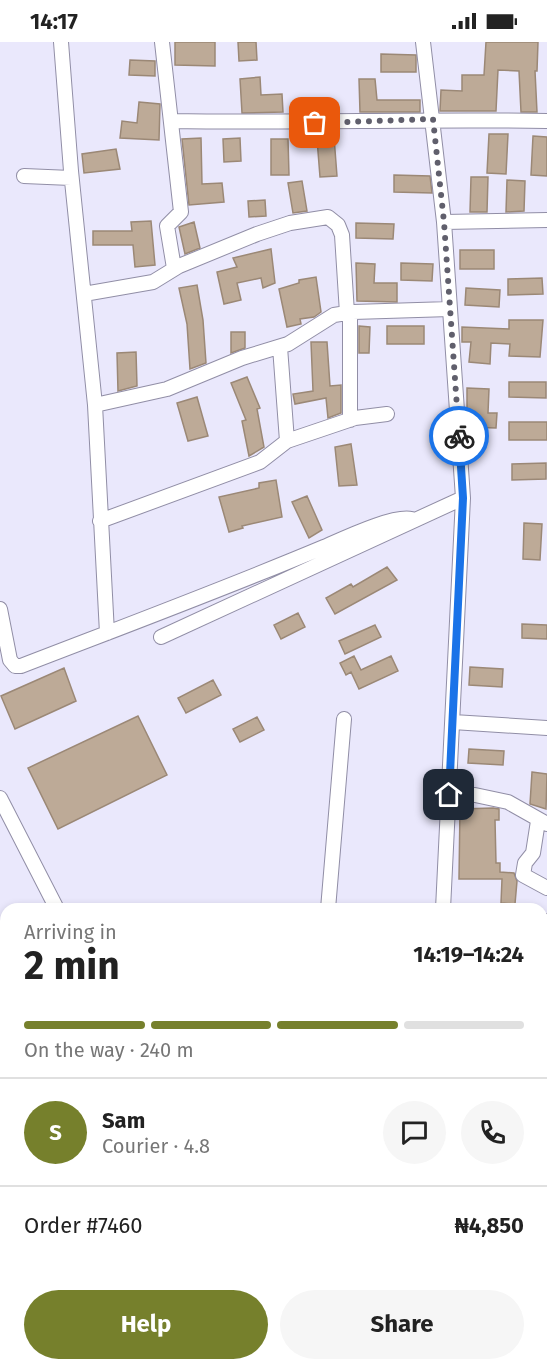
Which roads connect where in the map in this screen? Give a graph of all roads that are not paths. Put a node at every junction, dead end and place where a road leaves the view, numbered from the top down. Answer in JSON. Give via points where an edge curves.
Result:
{"nodes":[{"id":1,"x":61,"y":42,"type":"edge"},
{"id":2,"x":162,"y":42,"type":"edge"},
{"id":3,"x":423,"y":42,"type":"edge"},
{"id":4,"x":433,"y":119,"type":"junction"},
{"id":5,"x":547,"y":121,"type":"edge"},
{"id":6,"x":171,"y":122,"type":"junction"},
{"id":7,"x":24,"y":176,"type":"dead end"},
{"id":8,"x":71,"y":178,"type":"junction"},
{"id":9,"x":547,"y":220,"type":"edge"},
{"id":10,"x":444,"y":222,"type":"junction"},
{"id":11,"x":174,"y":268,"type":"junction"},
{"id":12,"x":84,"y":294,"type":"junction"},
{"id":13,"x":450,"y":309,"type":"junction"},
{"id":14,"x":348,"y":313,"type":"junction"},
{"id":15,"x":280,"y":347,"type":"junction"},
{"id":16,"x":95,"y":405,"type":"junction"},
{"id":17,"x":387,"y":414,"type":"dead end"},
{"id":18,"x":350,"y":420,"type":"junction"},
{"id":19,"x":287,"y":441,"type":"junction"},
{"id":20,"x":463,"y":498,"type":"junction"},
{"id":21,"x":414,"y":520,"type":"junction"},
{"id":22,"x":100,"y":521,"type":"junction"},
{"id":23,"x":0,"y":609,"type":"edge"},
{"id":24,"x":107,"y":633,"type":"junction"},
{"id":25,"x":161,"y":637,"type":"dead end"},
{"id":26,"x":344,"y":719,"type":"dead end"},
{"id":27,"x":453,"y":722,"type":"junction"},
{"id":28,"x":547,"y":728,"type":"edge"},
{"id":29,"x":449,"y":795,"type":"junction"},
{"id":30,"x":0,"y":798,"type":"edge"},
{"id":31,"x":543,"y":822,"type":"edge"},
{"id":32,"x":547,"y":888,"type":"edge"},
{"id":33,"x":54,"y":903,"type":"edge"},
{"id":34,"x":329,"y":903,"type":"edge"},
{"id":35,"x":443,"y":903,"type":"edge"}],
"edges":[{"from":1,"to":8,"type":"street"},
{"from":2,"to":6,"type":"street"},
{"from":3,"to":4,"type":"street"},
{"from":4,"to":5,"type":"street"},
{"from":4,"to":6,"type":"street"},
{"from":4,"to":10,"type":"street"},
{"from":6,"to":11,"type":"street","via":[[181,212],[167,226]]},
{"from":7,"to":8,"type":"street"},
{"from":8,"to":12,"type":"street"},
{"from":9,"to":10,"type":"street"},
{"from":10,"to":13,"type":"street"},
{"from":11,"to":12,"type":"street","via":[[153,282]]},
{"from":11,"to":14,"type":"street","via":[[257,234],[328,217],[342,235]]},
{"from":12,"to":16,"type":"street"},
{"from":13,"to":14,"type":"street"},
{"from":13,"to":20,"type":"street"},
{"from":14,"to":15,"type":"street","via":[[334,315]]},
{"from":14,"to":18,"type":"street"},
{"from":15,"to":16,"type":"street","via":[[167,389]]},
{"from":15,"to":19,"type":"street"},
{"from":16,"to":22,"type":"street"},
{"from":17,"to":18,"type":"street"},
{"from":18,"to":19,"type":"street"},
{"from":19,"to":22,"type":"street","via":[[260,462]]},
{"from":20,"to":21,"type":"street"},
{"from":20,"to":27,"type":"street"},
{"from":21,"to":24,"type":"street","via":[[401,518],[368,528]]},
{"from":21,"to":25,"type":"street"},
{"from":22,"to":24,"type":"street"},
{"from":23,"to":24,"type":"street","via":[[10,660],[15,666]]},
{"from":26,"to":34,"type":"street"},
{"from":27,"to":28,"type":"street"},
{"from":27,"to":29,"type":"street"},
{"from":29,"to":31,"type":"street","via":[[476,795],[508,802]]},
{"from":29,"to":35,"type":"street"},
{"from":30,"to":33,"type":"street"},
{"from":31,"to":32,"type":"street","via":[[523,875]]}]}
